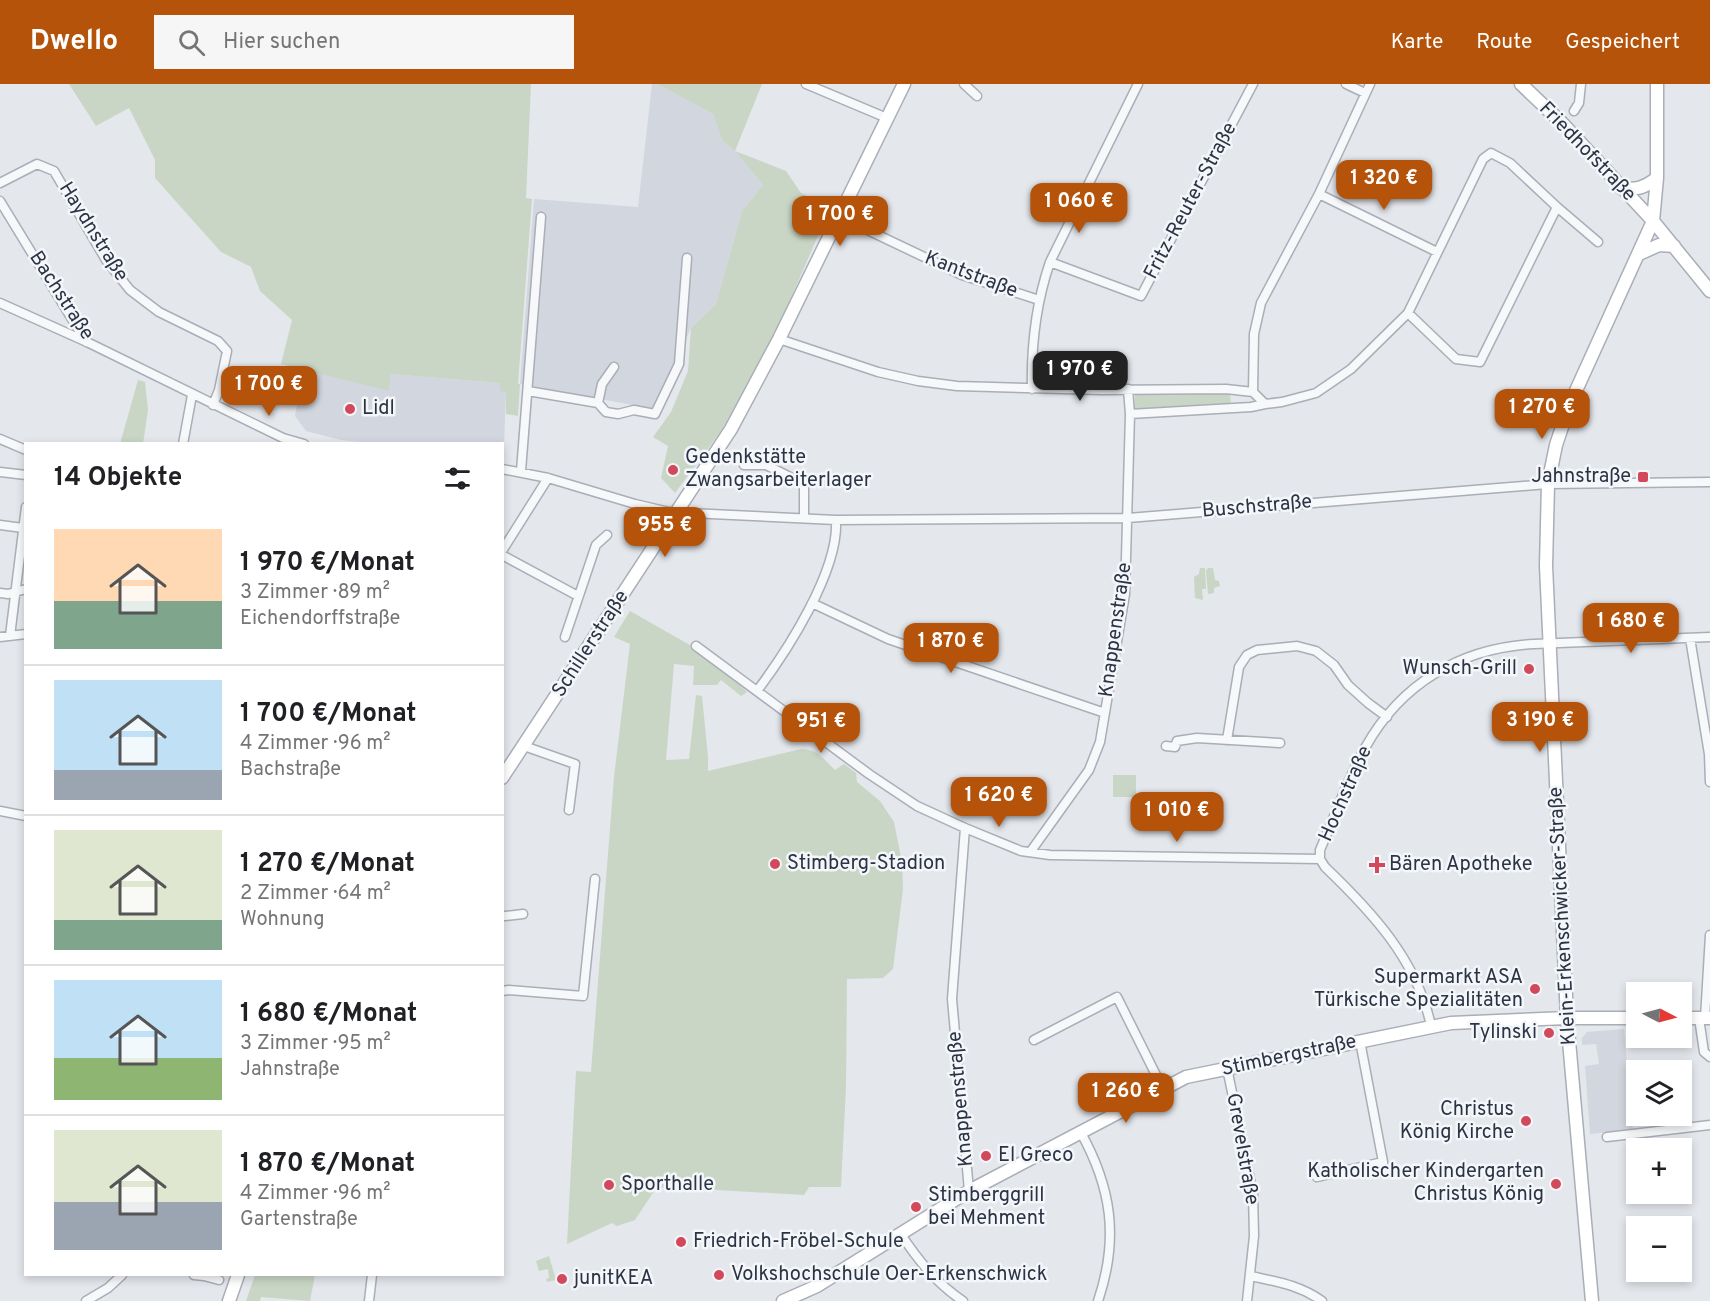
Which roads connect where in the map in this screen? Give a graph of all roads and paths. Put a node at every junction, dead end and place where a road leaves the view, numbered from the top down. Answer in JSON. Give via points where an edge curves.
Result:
{"nodes":[{"id":1,"x":806,"y":84,"type":"edge"},
{"id":2,"x":904,"y":84,"type":"edge"},
{"id":3,"x":964,"y":84,"type":"edge"},
{"id":4,"x":1138,"y":84,"type":"edge"},
{"id":5,"x":1253,"y":84,"type":"edge"},
{"id":6,"x":1346,"y":84,"type":"edge"},
{"id":7,"x":1370,"y":84,"type":"edge"},
{"id":8,"x":1521,"y":84,"type":"edge"},
{"id":9,"x":1581,"y":84,"type":"edge"},
{"id":10,"x":1657,"y":84,"type":"edge"},
{"id":11,"x":1365,"y":93,"type":"junction"},
{"id":12,"x":977,"y":96,"type":"dead end"},
{"id":13,"x":1574,"y":111,"type":"dead end"},
{"id":14,"x":886,"y":118,"type":"junction"},
{"id":15,"x":1657,"y":178,"type":"junction"},
{"id":16,"x":0,"y":183,"type":"edge"},
{"id":17,"x":1621,"y":188,"type":"junction"},
{"id":18,"x":1319,"y":194,"type":"junction"},
{"id":19,"x":0,"y":201,"type":"edge"},
{"id":20,"x":1557,"y":207,"type":"junction"},
{"id":21,"x":541,"y":216,"type":"dead end"},
{"id":22,"x":838,"y":216,"type":"junction"},
{"id":23,"x":1653,"y":220,"type":"junction"},
{"id":24,"x":1598,"y":242,"type":"dead end"},
{"id":25,"x":1674,"y":246,"type":"junction"},
{"id":26,"x":1437,"y":252,"type":"junction"},
{"id":27,"x":1639,"y":254,"type":"junction"},
{"id":28,"x":687,"y":258,"type":"dead end"},
{"id":29,"x":1050,"y":262,"type":"junction"},
{"id":30,"x":1710,"y":291,"type":"edge"},
{"id":31,"x":1039,"y":300,"type":"junction"},
{"id":32,"x":0,"y":303,"type":"edge"},
{"id":33,"x":1408,"y":313,"type":"junction"},
{"id":34,"x":779,"y":339,"type":"junction"},
{"id":35,"x":87,"y":342,"type":"junction"},
{"id":36,"x":614,"y":367,"type":"dead end"},
{"id":37,"x":1032,"y":389,"type":"junction"},
{"id":38,"x":1128,"y":389,"type":"junction"},
{"id":39,"x":528,"y":391,"type":"junction"},
{"id":40,"x":1253,"y":393,"type":"junction"},
{"id":41,"x":192,"y":395,"type":"junction"},
{"id":42,"x":598,"y":403,"type":"junction"},
{"id":43,"x":1265,"y":404,"type":"junction"},
{"id":44,"x":213,"y":405,"type":"junction"},
{"id":45,"x":1130,"y":414,"type":"junction"},
{"id":46,"x":0,"y":440,"type":"edge"},
{"id":47,"x":282,"y":441,"type":"edge"},
{"id":48,"x":183,"y":442,"type":"edge"},
{"id":49,"x":24,"y":449,"type":"edge"},
{"id":50,"x":744,"y":465,"type":"dead end"},
{"id":51,"x":504,"y":469,"type":"edge"},
{"id":52,"x":0,"y":471,"type":"edge"},
{"id":53,"x":521,"y":471,"type":"junction"},
{"id":54,"x":24,"y":475,"type":"edge"},
{"id":55,"x":548,"y":478,"type":"junction"},
{"id":56,"x":1710,"y":482,"type":"edge"},
{"id":57,"x":1548,"y":484,"type":"junction"},
{"id":58,"x":678,"y":511,"type":"junction"},
{"id":59,"x":804,"y":518,"type":"junction"},
{"id":60,"x":1128,"y":518,"type":"junction"},
{"id":61,"x":836,"y":520,"type":"junction"},
{"id":62,"x":24,"y":521,"type":"edge"},
{"id":63,"x":0,"y":525,"type":"edge"},
{"id":64,"x":23,"y":528,"type":"junction"},
{"id":65,"x":607,"y":536,"type":"dead end"},
{"id":66,"x":23,"y":542,"type":"edge"},
{"id":67,"x":504,"y":550,"type":"edge"},
{"id":68,"x":504,"y":554,"type":"edge"},
{"id":69,"x":21,"y":590,"type":"edge"},
{"id":70,"x":0,"y":593,"type":"edge"},
{"id":71,"x":578,"y":596,"type":"junction"},
{"id":72,"x":812,"y":603,"type":"junction"},
{"id":73,"x":24,"y":634,"type":"edge"},
{"id":74,"x":10,"y":636,"type":"junction"},
{"id":75,"x":0,"y":637,"type":"edge"},
{"id":76,"x":565,"y":637,"type":"dead end"},
{"id":77,"x":1710,"y":637,"type":"edge"},
{"id":78,"x":1690,"y":638,"type":"junction"},
{"id":79,"x":1550,"y":644,"type":"junction"},
{"id":80,"x":696,"y":646,"type":"dead end"},
{"id":81,"x":757,"y":691,"type":"junction"},
{"id":82,"x":1105,"y":712,"type":"junction"},
{"id":83,"x":1387,"y":717,"type":"junction"},
{"id":84,"x":1227,"y":740,"type":"junction"},
{"id":85,"x":1280,"y":743,"type":"dead end"},
{"id":86,"x":524,"y":746,"type":"junction"},
{"id":87,"x":1166,"y":746,"type":"dead end"},
{"id":88,"x":1709,"y":754,"type":"edge"},
{"id":89,"x":504,"y":775,"type":"edge"},
{"id":90,"x":1710,"y":782,"type":"edge"},
{"id":91,"x":569,"y":810,"type":"dead end"},
{"id":92,"x":0,"y":811,"type":"edge"},
{"id":93,"x":24,"y":816,"type":"edge"},
{"id":94,"x":964,"y":828,"type":"junction"},
{"id":95,"x":1031,"y":851,"type":"junction"},
{"id":96,"x":1320,"y":859,"type":"junction"},
{"id":97,"x":595,"y":879,"type":"dead end"},
{"id":98,"x":523,"y":914,"type":"dead end"},
{"id":99,"x":504,"y":918,"type":"edge"},
{"id":100,"x":1710,"y":935,"type":"edge"},
{"id":101,"x":504,"y":991,"type":"edge"},
{"id":102,"x":1567,"y":1018,"type":"junction"},
{"id":103,"x":1626,"y":1018,"type":"edge"},
{"id":104,"x":1705,"y":1018,"type":"edge"},
{"id":105,"x":1431,"y":1026,"type":"junction"},
{"id":106,"x":1034,"y":1040,"type":"dead end"},
{"id":107,"x":1360,"y":1041,"type":"junction"},
{"id":108,"x":1710,"y":1057,"type":"edge"},
{"id":109,"x":1227,"y":1068,"type":"junction"},
{"id":110,"x":1162,"y":1089,"type":"junction"},
{"id":111,"x":1710,"y":1125,"type":"edge"},
{"id":112,"x":1080,"y":1131,"type":"junction"},
{"id":113,"x":1607,"y":1137,"type":"dead end"},
{"id":114,"x":1317,"y":1177,"type":"dead end"},
{"id":115,"x":969,"y":1191,"type":"junction"},
{"id":116,"x":900,"y":1233,"type":"junction"},
{"id":117,"x":121,"y":1276,"type":"edge"},
{"id":118,"x":207,"y":1276,"type":"edge"},
{"id":119,"x":238,"y":1276,"type":"edge"},
{"id":120,"x":372,"y":1276,"type":"edge"},
{"id":121,"x":1251,"y":1276,"type":"junction"},
{"id":122,"x":219,"y":1280,"type":"dead end"},
{"id":123,"x":86,"y":1301,"type":"edge"},
{"id":124,"x":229,"y":1301,"type":"edge"},
{"id":125,"x":369,"y":1301,"type":"edge"},
{"id":126,"x":783,"y":1301,"type":"edge"},
{"id":127,"x":963,"y":1301,"type":"edge"},
{"id":128,"x":1098,"y":1301,"type":"edge"},
{"id":129,"x":1246,"y":1301,"type":"edge"},
{"id":130,"x":1322,"y":1301,"type":"edge"},
{"id":131,"x":1592,"y":1301,"type":"edge"}],
"edges":[{"from":1,"to":14,"type":"street"},
{"from":2,"to":14,"type":"street","name":"Schillerstraße"},
{"from":3,"to":12,"type":"street"},
{"from":4,"to":29,"type":"street"},
{"from":5,"to":29,"type":"street","name":"Fritz-Reuter-Straße","via":[[1141,296]]},
{"from":6,"to":11,"type":"street"},
{"from":7,"to":11,"type":"street"},
{"from":8,"to":17,"type":"street","name":"Friedhofstraße"},
{"from":9,"to":13,"type":"street"},
{"from":10,"to":15,"type":"street","name":"Klein-Erkenschwicker-Straße"},
{"from":11,"to":18,"type":"street"},
{"from":14,"to":22,"type":"street","name":"Schillerstraße"},
{"from":15,"to":17,"type":"street","via":[[1638,190]]},
{"from":15,"to":23,"type":"street","name":"Klein-Erkenschwicker-Straße"},
{"from":16,"to":44,"type":"street","name":"Haydnstraße","via":[[37,164],[54,171],[106,260],[130,290],[159,312],[218,341],[227,351]]},
{"from":17,"to":23,"type":"street","name":"Friedhofstraße"},
{"from":18,"to":26,"type":"street"},
{"from":18,"to":40,"type":"street","via":[[1259,311],[1254,334]]},
{"from":19,"to":35,"type":"street","name":"Bachstraße"},
{"from":20,"to":24,"type":"street"},
{"from":20,"to":26,"type":"street","via":[[1510,163],[1491,153],[1483,159]]},
{"from":20,"to":33,"type":"street","via":[[1480,362],[1456,359]]},
{"from":21,"to":39,"type":"street"},
{"from":22,"to":31,"type":"street","name":"Kantstraße","via":[[962,275]]},
{"from":22,"to":34,"type":"street","name":"Schillerstraße"},
{"from":23,"to":25,"type":"street","name":"Friedhofstraße"},
{"from":23,"to":27,"type":"street","name":"Klein-Erkenschwicker-Straße"},
{"from":25,"to":27,"type":"street","via":[[1659,245]]},
{"from":25,"to":30,"type":"street","name":"Friedhofstraße"},
{"from":26,"to":33,"type":"street"},
{"from":27,"to":57,"type":"street","name":"Klein-Erkenschwicker-Straße","via":[[1569,406]]},
{"from":28,"to":42,"type":"street","via":[[679,364],[655,414],[633,410],[606,412]]},
{"from":29,"to":31,"type":"street"},
{"from":31,"to":37,"type":"street","via":[[1034,321]]},
{"from":32,"to":35,"type":"street"},
{"from":33,"to":43,"type":"street","via":[[1351,369],[1316,393]]},
{"from":34,"to":37,"type":"street","via":[[918,381]]},
{"from":34,"to":58,"type":"street","name":"Schillerstraße","via":[[731,429]]},
{"from":35,"to":41,"type":"street","name":"Bachstraße"},
{"from":36,"to":42,"type":"street","via":[[602,384]]},
{"from":37,"to":38,"type":"street"},
{"from":38,"to":40,"type":"street","via":[[1226,389]]},
{"from":38,"to":45,"type":"street","name":"Knappenstraße"},
{"from":39,"to":42,"type":"street"},
{"from":39,"to":53,"type":"street"},
{"from":40,"to":43,"type":"street"},
{"from":41,"to":44,"type":"street","name":"Bachstraße"},
{"from":41,"to":48,"type":"street"},
{"from":43,"to":45,"type":"street"},
{"from":44,"to":47,"type":"street","name":"Bachstraße"},
{"from":45,"to":60,"type":"street","name":"Knappenstraße"},
{"from":46,"to":49,"type":"street"},
{"from":50,"to":59,"type":"street","via":[[766,465],[804,484]]},
{"from":51,"to":53,"type":"street"},
{"from":52,"to":54,"type":"street"},
{"from":53,"to":55,"type":"street"},
{"from":55,"to":58,"type":"street","via":[[635,504]]},
{"from":55,"to":67,"type":"street"},
{"from":56,"to":57,"type":"street","name":"Buschstraße"},
{"from":57,"to":60,"type":"street","name":"Buschstraße"},
{"from":57,"to":79,"type":"street","name":"Klein-Erkenschwicker-Straße","via":[[1546,566]]},
{"from":58,"to":59,"type":"street","name":"Buschstraße"},
{"from":58,"to":86,"type":"street","name":"Schillerstraße"},
{"from":59,"to":61,"type":"street","name":"Buschstraße"},
{"from":60,"to":61,"type":"street","name":"Buschstraße"},
{"from":60,"to":82,"type":"street","name":"Knappenstraße","via":[[1125,594]]},
{"from":61,"to":72,"type":"street","via":[[830,560]]},
{"from":62,"to":64,"type":"street"},
{"from":63,"to":64,"type":"street"},
{"from":64,"to":66,"type":"street"},
{"from":65,"to":71,"type":"street","name":"Schillerstraße","via":[[596,545]]},
{"from":66,"to":69,"type":"street"},
{"from":68,"to":71,"type":"street"},
{"from":69,"to":70,"type":"street"},
{"from":69,"to":74,"type":"street"},
{"from":71,"to":76,"type":"street","name":"Schillerstraße"},
{"from":72,"to":81,"type":"street"},
{"from":72,"to":82,"type":"street","via":[[888,639]]},
{"from":73,"to":74,"type":"street"},
{"from":74,"to":75,"type":"street"},
{"from":77,"to":78,"type":"street"},
{"from":78,"to":79,"type":"street"},
{"from":78,"to":88,"type":"street"},
{"from":79,"to":83,"type":"street","name":"Hochstraße","via":[[1513,645],[1465,657],[1431,675]]},
{"from":79,"to":102,"type":"street","name":"Klein-Erkenschwicker-Straße"},
{"from":80,"to":81,"type":"street"},
{"from":81,"to":94,"type":"street","via":[[917,806]]},
{"from":82,"to":95,"type":"street","name":"Knappenstraße","via":[[1100,742],[1089,770]]},
{"from":83,"to":84,"type":"street","via":[[1348,685],[1334,665],[1316,651],[1296,646],[1257,650],[1247,655],[1239,667]]},
{"from":83,"to":96,"type":"street","name":"Hochstraße","via":[[1365,748],[1320,850]]},
{"from":84,"to":85,"type":"street"},
{"from":84,"to":87,"type":"street","via":[[1197,738],[1177,741],[1175,747]]},
{"from":86,"to":89,"type":"street","name":"Schillerstraße"},
{"from":86,"to":91,"type":"street","via":[[575,764]]},
{"from":88,"to":90,"type":"street"},
{"from":92,"to":93,"type":"street"},
{"from":94,"to":95,"type":"street","via":[[1021,851]]},
{"from":94,"to":115,"type":"street","name":"Knappenstraße","via":[[952,999]]},
{"from":95,"to":96,"type":"street","via":[[1050,855]]},
{"from":96,"to":105,"type":"street","name":"Hochstraße","via":[[1394,943],[1419,986]]},
{"from":97,"to":101,"type":"street","via":[[583,996]]},
{"from":98,"to":99,"type":"street"},
{"from":100,"to":104,"type":"street"},
{"from":102,"to":103,"type":"street","name":"Stimbergstraße"},
{"from":102,"to":105,"type":"street","name":"Stimbergstraße"},
{"from":102,"to":131,"type":"street","name":"Klein-Erkenschwicker-Straße"},
{"from":104,"to":108,"type":"street","via":[[1704,1052]]},
{"from":105,"to":107,"type":"street","name":"Stimbergstraße"},
{"from":106,"to":110,"type":"street","via":[[1117,997]]},
{"from":107,"to":109,"type":"street","name":"Stimbergstraße"},
{"from":107,"to":114,"type":"street","via":[[1383,1162]]},
{"from":109,"to":110,"type":"street","name":"Stimbergstraße","via":[[1186,1077]]},
{"from":109,"to":121,"type":"street","name":"Grevelstraße","via":[[1253,1194]]},
{"from":110,"to":112,"type":"street","name":"Stimbergstraße"},
{"from":111,"to":113,"type":"street"},
{"from":112,"to":115,"type":"street","name":"Stimbergstraße"},
{"from":112,"to":128,"type":"street","via":[[1102,1178],[1110,1211],[1111,1241]]},
{"from":115,"to":116,"type":"street","name":"Stimbergstraße"},
{"from":116,"to":126,"type":"street","name":"Stimbergstraße","via":[[817,1286]]},
{"from":116,"to":127,"type":"street","via":[[921,1264]]},
{"from":117,"to":123,"type":"street"},
{"from":118,"to":122,"type":"street"},
{"from":119,"to":124,"type":"street"},
{"from":120,"to":125,"type":"street"},
{"from":121,"to":129,"type":"street","name":"Grevelstraße"},
{"from":121,"to":130,"type":"street","via":[[1306,1290]]}]}
